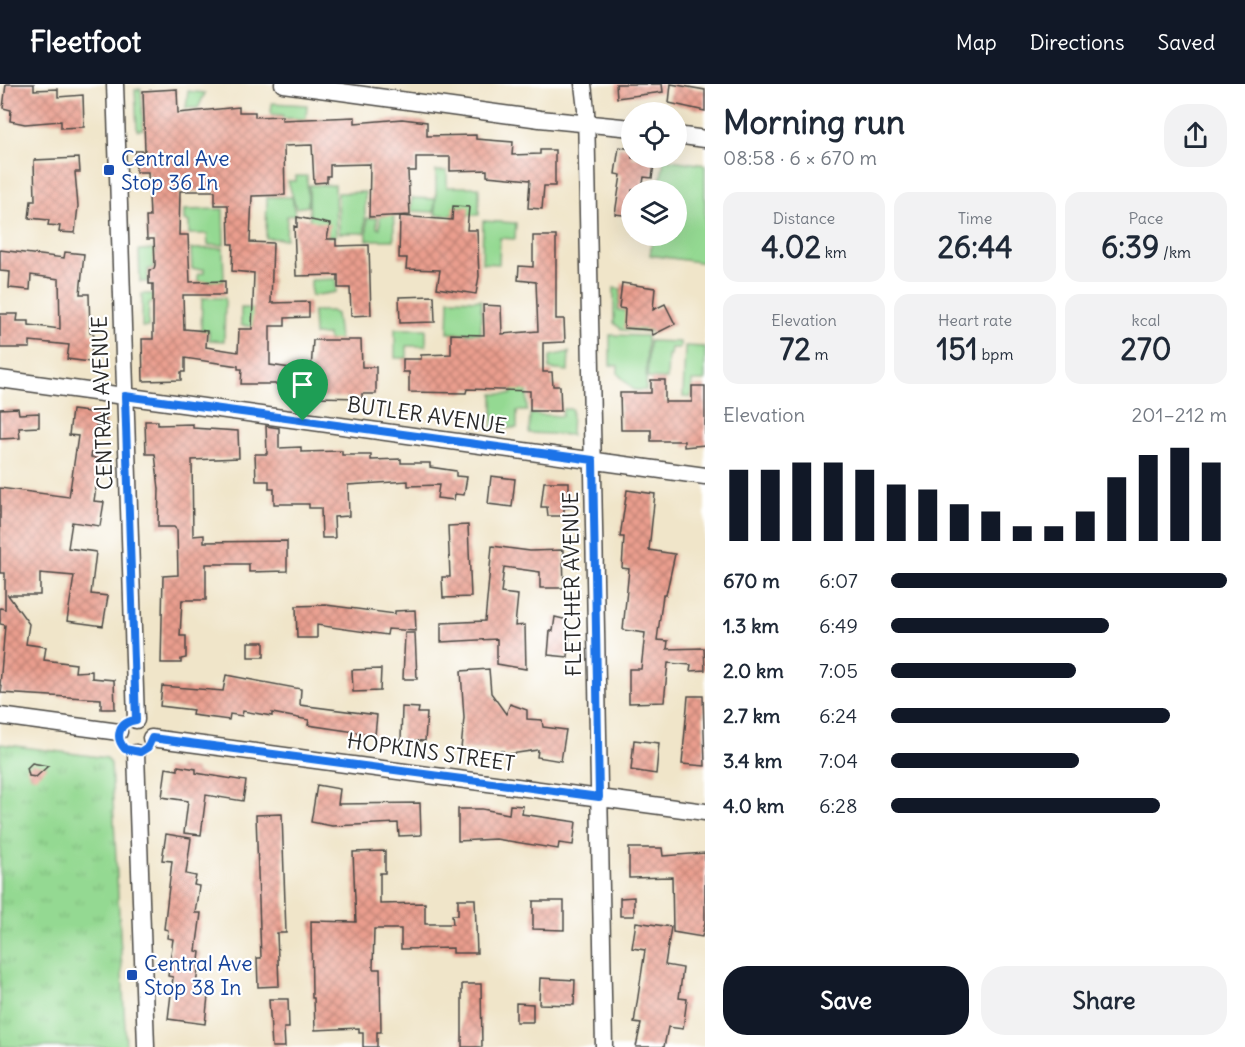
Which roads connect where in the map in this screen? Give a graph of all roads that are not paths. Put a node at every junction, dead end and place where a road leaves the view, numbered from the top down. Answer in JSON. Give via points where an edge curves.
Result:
{"nodes":[{"id":1,"x":115,"y":84,"type":"edge"},
{"id":2,"x":283,"y":84,"type":"edge"},
{"id":3,"x":583,"y":84,"type":"edge"},
{"id":4,"x":340,"y":88,"type":"edge"},
{"id":5,"x":585,"y":122,"type":"junction"},
{"id":6,"x":621,"y":127,"type":"edge"},
{"id":7,"x":687,"y":137,"type":"edge"},
{"id":8,"x":705,"y":139,"type":"edge"},
{"id":9,"x":0,"y":379,"type":"edge"},
{"id":10,"x":125,"y":396,"type":"junction"},
{"id":11,"x":593,"y":460,"type":"junction"},
{"id":12,"x":705,"y":476,"type":"edge"},
{"id":13,"x":0,"y":716,"type":"edge"},
{"id":14,"x":136,"y":720,"type":"junction"},
{"id":15,"x":119,"y":732,"type":"junction"},
{"id":16,"x":152,"y":738,"type":"junction"},
{"id":17,"x":135,"y":753,"type":"junction"},
{"id":18,"x":599,"y":797,"type":"junction"},
{"id":19,"x":705,"y":812,"type":"edge"},
{"id":20,"x":146,"y":1047,"type":"edge"},
{"id":21,"x":604,"y":1047,"type":"edge"}],
"edges":[{"from":1,"to":10,"type":"street","name":"CENTRAL AVENUE"},
{"from":2,"to":4,"type":"street"},
{"from":3,"to":5,"type":"street","name":"FLETCHER AVENUE"},
{"from":4,"to":5,"type":"street","via":[[540,119]]},
{"from":5,"to":6,"type":"street"},
{"from":5,"to":11,"type":"street","name":"FLETCHER AVENUE"},
{"from":7,"to":8,"type":"street"},
{"from":9,"to":10,"type":"street","name":"BUTLER AVENUE"},
{"from":10,"to":11,"type":"street","name":"BUTLER AVENUE"},
{"from":10,"to":14,"type":"street","name":"CENTRAL AVENUE"},
{"from":11,"to":12,"type":"street","name":"BUTLER AVENUE"},
{"from":11,"to":18,"type":"street","name":"FLETCHER AVENUE"},
{"from":13,"to":15,"type":"street"},
{"from":14,"to":15,"type":"street","via":[[126,723]]},
{"from":14,"to":16,"type":"street","via":[[147,726]]},
{"from":15,"to":17,"type":"street","via":[[122,746]]},
{"from":16,"to":17,"type":"street","via":[[144,750]]},
{"from":16,"to":18,"type":"street","name":"HOPKINS STREET"},
{"from":17,"to":20,"type":"street"},
{"from":18,"to":19,"type":"street","name":"HOPKINS STREET"},
{"from":18,"to":21,"type":"street","name":"FLETCHER AVENUE"}]}
